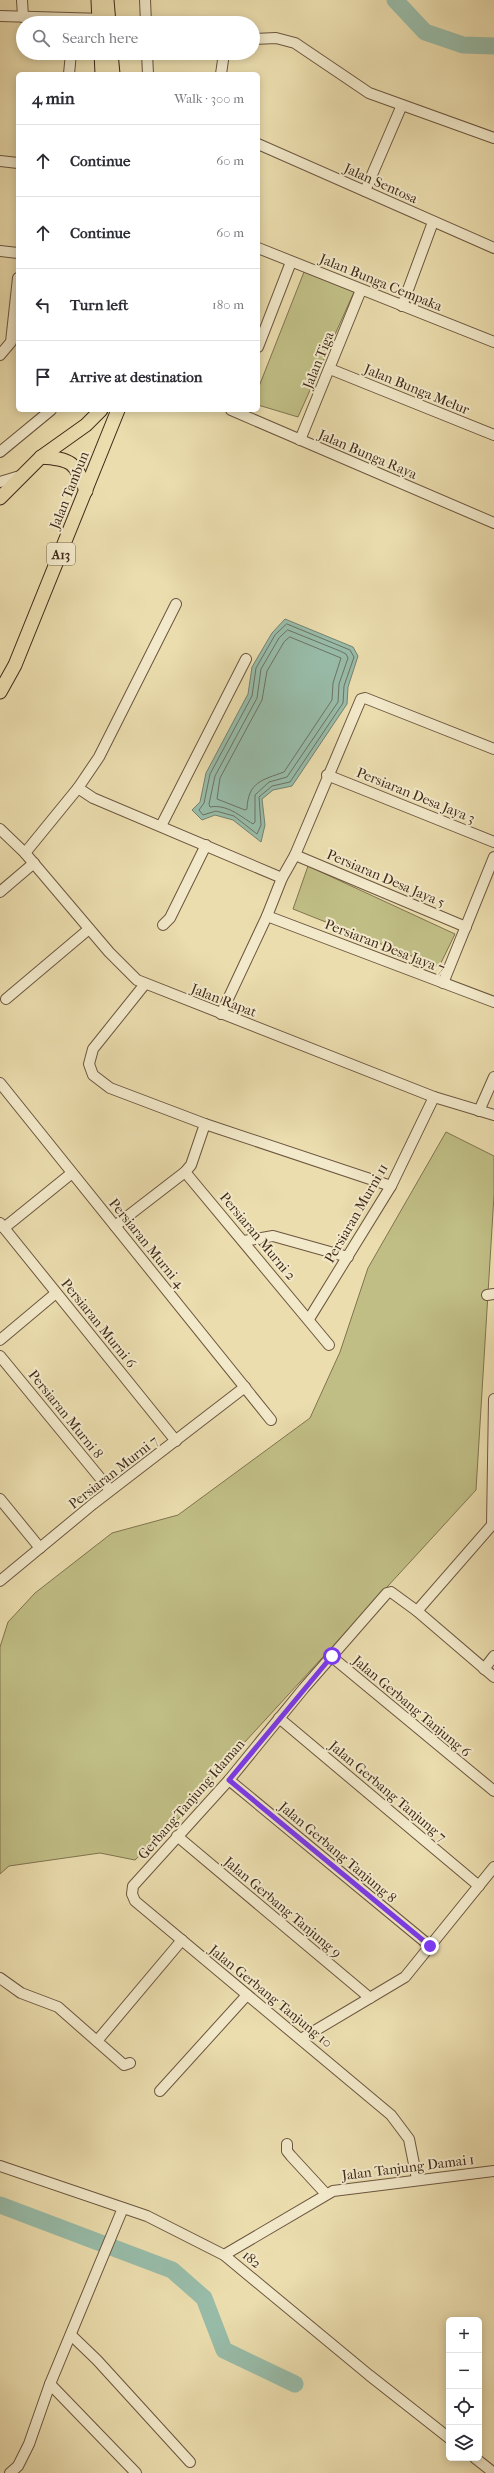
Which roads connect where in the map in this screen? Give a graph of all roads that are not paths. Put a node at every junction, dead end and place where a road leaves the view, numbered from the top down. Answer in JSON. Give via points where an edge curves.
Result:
{"nodes":[{"id":1,"x":22,"y":0,"type":"edge"},
{"id":2,"x":98,"y":0,"type":"edge"},
{"id":3,"x":107,"y":0,"type":"edge"},
{"id":4,"x":145,"y":0,"type":"edge"},
{"id":5,"x":0,"y":16,"type":"edge"},
{"id":6,"x":23,"y":16,"type":"edge"},
{"id":7,"x":103,"y":16,"type":"edge"},
{"id":8,"x":105,"y":16,"type":"edge"},
{"id":9,"x":146,"y":16,"type":"edge"},
{"id":10,"x":16,"y":17,"type":"edge"},
{"id":11,"x":260,"y":39,"type":"edge"},
{"id":12,"x":70,"y":60,"type":"edge"},
{"id":13,"x":104,"y":60,"type":"edge"},
{"id":14,"x":111,"y":60,"type":"edge"},
{"id":15,"x":147,"y":60,"type":"edge"},
{"id":16,"x":223,"y":60,"type":"edge"},
{"id":17,"x":69,"y":72,"type":"edge"},
{"id":18,"x":110,"y":72,"type":"edge"},
{"id":19,"x":111,"y":72,"type":"edge"},
{"id":20,"x":148,"y":72,"type":"edge"},
{"id":21,"x":221,"y":72,"type":"edge"},
{"id":22,"x":402,"y":106,"type":"junction"},
{"id":23,"x":494,"y":138,"type":"edge"},
{"id":24,"x":260,"y":145,"type":"edge"},
{"id":25,"x":0,"y":162,"type":"edge"},
{"id":26,"x":16,"y":163,"type":"edge"},
{"id":27,"x":365,"y":192,"type":"junction"},
{"id":28,"x":433,"y":222,"type":"junction"},
{"id":29,"x":494,"y":248,"type":"edge"},
{"id":30,"x":260,"y":249,"type":"edge"},
{"id":31,"x":0,"y":251,"type":"edge"},
{"id":32,"x":16,"y":253,"type":"edge"},
{"id":33,"x":291,"y":262,"type":"junction"},
{"id":34,"x":360,"y":290,"type":"junction"},
{"id":35,"x":16,"y":296,"type":"edge"},
{"id":36,"x":402,"y":306,"type":"junction"},
{"id":37,"x":260,"y":342,"type":"edge"},
{"id":38,"x":494,"y":342,"type":"edge"},
{"id":39,"x":0,"y":355,"type":"edge"},
{"id":40,"x":330,"y":370,"type":"junction"},
{"id":41,"x":49,"y":412,"type":"edge"},
{"id":42,"x":99,"y":412,"type":"edge"},
{"id":43,"x":117,"y":412,"type":"edge"},
{"id":44,"x":237,"y":412,"type":"edge"},
{"id":45,"x":494,"y":435,"type":"edge"},
{"id":46,"x":300,"y":440,"type":"junction"},
{"id":47,"x":0,"y":452,"type":"edge"},
{"id":48,"x":41,"y":457,"type":"junction"},
{"id":49,"x":26,"y":474,"type":"junction"},
{"id":50,"x":0,"y":482,"type":"edge"},
{"id":51,"x":86,"y":491,"type":"junction"},
{"id":52,"x":0,"y":498,"type":"edge"},
{"id":53,"x":494,"y":523,"type":"edge"},
{"id":54,"x":176,"y":604,"type":"dead end"},
{"id":55,"x":246,"y":659,"type":"dead end"},
{"id":56,"x":0,"y":692,"type":"edge"},
{"id":57,"x":494,"y":749,"type":"edge"},
{"id":58,"x":327,"y":775,"type":"junction"},
{"id":59,"x":78,"y":788,"type":"junction"},
{"id":60,"x":161,"y":826,"type":"junction"},
{"id":61,"x":0,"y":829,"type":"edge"},
{"id":62,"x":494,"y":842,"type":"edge"},
{"id":63,"x":206,"y":845,"type":"junction"},
{"id":64,"x":25,"y":853,"type":"junction"},
{"id":65,"x":295,"y":855,"type":"junction"},
{"id":66,"x":494,"y":857,"type":"edge"},
{"id":67,"x":34,"y":863,"type":"junction"},
{"id":68,"x":282,"y":878,"type":"junction"},
{"id":69,"x":0,"y":892,"type":"edge"},
{"id":70,"x":267,"y":916,"type":"junction"},
{"id":71,"x":163,"y":925,"type":"dead end"},
{"id":72,"x":466,"y":927,"type":"junction"},
{"id":73,"x":89,"y":929,"type":"junction"},
{"id":74,"x":443,"y":983,"type":"junction"},
{"id":75,"x":145,"y":984,"type":"junction"},
{"id":76,"x":6,"y":999,"type":"dead end"},
{"id":77,"x":494,"y":1002,"type":"edge"},
{"id":78,"x":221,"y":1014,"type":"junction"},
{"id":79,"x":494,"y":1076,"type":"edge"},
{"id":80,"x":0,"y":1083,"type":"edge"},
{"id":81,"x":434,"y":1097,"type":"junction"},
{"id":82,"x":479,"y":1111,"type":"junction"},
{"id":83,"x":494,"y":1115,"type":"edge"},
{"id":84,"x":205,"y":1124,"type":"junction"},
{"id":85,"x":185,"y":1172,"type":"junction"},
{"id":86,"x":72,"y":1173,"type":"junction"},
{"id":87,"x":391,"y":1186,"type":"junction"},
{"id":88,"x":2,"y":1226,"type":"edge"},
{"id":89,"x":115,"y":1226,"type":"junction"},
{"id":90,"x":244,"y":1241,"type":"junction"},
{"id":91,"x":348,"y":1257,"type":"junction"},
{"id":92,"x":56,"y":1293,"type":"junction"},
{"id":93,"x":309,"y":1319,"type":"junction"},
{"id":94,"x":0,"y":1340,"type":"edge"},
{"id":95,"x":329,"y":1344,"type":"dead end"},
{"id":96,"x":0,"y":1356,"type":"edge"},
{"id":97,"x":245,"y":1387,"type":"junction"},
{"id":98,"x":494,"y":1399,"type":"edge"},
{"id":99,"x":272,"y":1420,"type":"dead end"},
{"id":100,"x":176,"y":1441,"type":"junction"},
{"id":101,"x":110,"y":1490,"type":"junction"},
{"id":102,"x":0,"y":1498,"type":"edge"},
{"id":103,"x":493,"y":1525,"type":"edge"},
{"id":104,"x":40,"y":1548,"type":"junction"},
{"id":105,"x":0,"y":1581,"type":"edge"},
{"id":106,"x":417,"y":1611,"type":"junction"},
{"id":107,"x":332,"y":1656,"type":"junction"},
{"id":108,"x":494,"y":1656,"type":"edge"},
{"id":109,"x":484,"y":1668,"type":"junction"},
{"id":110,"x":494,"y":1678,"type":"edge"},
{"id":111,"x":279,"y":1718,"type":"junction"},
{"id":112,"x":229,"y":1780,"type":"junction"},
{"id":113,"x":494,"y":1792,"type":"edge"},
{"id":114,"x":178,"y":1836,"type":"junction"},
{"id":115,"x":494,"y":1867,"type":"edge"},
{"id":116,"x":479,"y":1886,"type":"junction"},
{"id":117,"x":135,"y":1901,"type":"joint"},
{"id":118,"x":182,"y":1940,"type":"junction"},
{"id":119,"x":430,"y":1946,"type":"junction"},
{"id":120,"x":0,"y":1978,"type":"edge"},
{"id":121,"x":247,"y":1995,"type":"junction"},
{"id":122,"x":370,"y":1998,"type":"junction"},
{"id":123,"x":300,"y":2039,"type":"junction"},
{"id":124,"x":97,"y":2041,"type":"junction"},
{"id":125,"x":130,"y":2063,"type":"dead end"},
{"id":126,"x":160,"y":2091,"type":"dead end"},
{"id":127,"x":287,"y":2144,"type":"dead end"},
{"id":128,"x":0,"y":2166,"type":"edge"},
{"id":129,"x":494,"y":2171,"type":"edge"},
{"id":130,"x":417,"y":2179,"type":"junction"},
{"id":131,"x":326,"y":2194,"type":"junction"},
{"id":132,"x":123,"y":2208,"type":"junction"},
{"id":133,"x":224,"y":2254,"type":"junction"},
{"id":134,"x":71,"y":2335,"type":"junction"},
{"id":135,"x":50,"y":2384,"type":"junction"},
{"id":136,"x":446,"y":2436,"type":"edge"},
{"id":137,"x":479,"y":2461,"type":"edge"},
{"id":138,"x":190,"y":2462,"type":"dead end"},
{"id":139,"x":10,"y":2473,"type":"edge"},
{"id":140,"x":136,"y":2473,"type":"edge"},
{"id":141,"x":494,"y":2473,"type":"edge"}],
"edges":[{"from":1,"to":6,"type":"street"},
{"from":2,"to":7,"type":"main road"},
{"from":3,"to":8,"type":"main road"},
{"from":4,"to":9,"type":"street"},
{"from":5,"to":10,"type":"street"},
{"from":11,"to":22,"type":"street","via":[[276,38],[295,43],[352,84]]},
{"from":12,"to":17,"type":"street"},
{"from":13,"to":18,"type":"main road"},
{"from":14,"to":19,"type":"main road"},
{"from":15,"to":20,"type":"street"},
{"from":16,"to":21,"type":"street"},
{"from":22,"to":23,"type":"street"},
{"from":22,"to":27,"type":"street"},
{"from":24,"to":27,"type":"street","name":"Jalan Sentosa"},
{"from":25,"to":26,"type":"street"},
{"from":27,"to":28,"type":"street","name":"Jalan Sentosa"},
{"from":28,"to":29,"type":"street","name":"Jalan Sentosa"},
{"from":28,"to":36,"type":"street"},
{"from":30,"to":33,"type":"street","name":"Jalan Bunga Cempaka"},
{"from":31,"to":32,"type":"street"},
{"from":33,"to":34,"type":"street","name":"Jalan Bunga Cempaka"},
{"from":33,"to":37,"type":"street"},
{"from":34,"to":36,"type":"street","name":"Jalan Bunga Cempaka"},
{"from":34,"to":40,"type":"street","name":"Jalan Tiga"},
{"from":35,"to":39,"type":"street","via":[[11,342]]},
{"from":36,"to":38,"type":"street","name":"Jalan Bunga Cempaka"},
{"from":40,"to":45,"type":"street","name":"Jalan Bunga Melur"},
{"from":40,"to":46,"type":"street","name":"Jalan Tiga"},
{"from":41,"to":47,"type":"street"},
{"from":42,"to":48,"type":"main road","name":"Jalan Tambun","via":[[86,425]]},
{"from":43,"to":51,"type":"main road","name":"Jalan Tambun","number":"A13"},
{"from":44,"to":46,"type":"street","name":"Jalan Bunga Raya"},
{"from":46,"to":53,"type":"street","name":"Jalan Bunga Raya"},
{"from":48,"to":49,"type":"main road","name":"Jalan Tambun"},
{"from":48,"to":51,"type":"main road","via":[[61,458],[72,463],[79,472]]},
{"from":49,"to":50,"type":"street"},
{"from":49,"to":52,"type":"main road","name":"Jalan Tambun"},
{"from":51,"to":56,"type":"main road","name":"Jalan Tambun","number":"A13","via":[[16,665]]},
{"from":54,"to":59,"type":"street","via":[[99,757]]},
{"from":55,"to":60,"type":"street"},
{"from":57,"to":58,"type":"street","via":[[365,698],[359,700]]},
{"from":58,"to":62,"type":"street","name":"Persiaran Desa Jaya 3"},
{"from":58,"to":65,"type":"street"},
{"from":59,"to":60,"type":"street","via":[[93,798]]},
{"from":59,"to":64,"type":"street"},
{"from":60,"to":63,"type":"street"},
{"from":61,"to":64,"type":"street","name":"Jalan Rapat"},
{"from":63,"to":68,"type":"street"},
{"from":63,"to":71,"type":"street","via":[[170,918]]},
{"from":64,"to":67,"type":"street","name":"Jalan Rapat"},
{"from":65,"to":68,"type":"street"},
{"from":65,"to":72,"type":"street","name":"Persiaran Desa Jaya 5"},
{"from":66,"to":72,"type":"street"},
{"from":67,"to":69,"type":"street"},
{"from":67,"to":73,"type":"street","name":"Jalan Rapat"},
{"from":68,"to":70,"type":"street"},
{"from":70,"to":74,"type":"street","name":"Persiaran Desa Jaya 7"},
{"from":70,"to":78,"type":"street"},
{"from":72,"to":74,"type":"street"},
{"from":73,"to":75,"type":"street","name":"Jalan Rapat","via":[[125,969]]},
{"from":73,"to":76,"type":"street"},
{"from":74,"to":77,"type":"street","name":"Persiaran Desa Jaya 7"},
{"from":75,"to":78,"type":"street","name":"Jalan Rapat"},
{"from":75,"to":84,"type":"street","via":[[93,1049],[89,1064],[93,1075],[110,1088]]},
{"from":78,"to":81,"type":"street","name":"Jalan Rapat"},
{"from":79,"to":82,"type":"street"},
{"from":80,"to":86,"type":"street","name":"Persiaran Murni 4"},
{"from":81,"to":82,"type":"street","name":"Jalan Rapat"},
{"from":81,"to":87,"type":"street","name":"Persiaran Murni 11"},
{"from":82,"to":83,"type":"street","name":"Jalan Rapat"},
{"from":84,"to":85,"type":"street","via":[[191,1165]]},
{"from":84,"to":87,"type":"street"},
{"from":85,"to":89,"type":"street"},
{"from":85,"to":90,"type":"street","name":"Persiaran Murni 2"},
{"from":86,"to":88,"type":"street"},
{"from":86,"to":89,"type":"street","name":"Persiaran Murni 4"},
{"from":87,"to":91,"type":"street","name":"Persiaran Murni 11"},
{"from":88,"to":92,"type":"street","name":"Persiaran Murni 6"},
{"from":89,"to":97,"type":"street","name":"Persiaran Murni 4"},
{"from":90,"to":91,"type":"street","via":[[273,1236]]},
{"from":90,"to":93,"type":"street","name":"Persiaran Murni 2"},
{"from":91,"to":93,"type":"street","name":"Persiaran Murni 11"},
{"from":92,"to":94,"type":"street"},
{"from":92,"to":100,"type":"street","name":"Persiaran Murni 6"},
{"from":93,"to":95,"type":"street","name":"Persiaran Murni 2"},
{"from":96,"to":101,"type":"street","name":"Persiaran Murni 8"},
{"from":97,"to":99,"type":"street","name":"Persiaran Murni 4"},
{"from":97,"to":100,"type":"street","name":"Persiaran Murni 7"},
{"from":98,"to":103,"type":"street"},
{"from":100,"to":101,"type":"street","name":"Persiaran Murni 7"},
{"from":101,"to":104,"type":"street","name":"Persiaran Murni 7"},
{"from":102,"to":104,"type":"street"},
{"from":103,"to":106,"type":"street"},
{"from":104,"to":105,"type":"street","name":"Persiaran Murni 7"},
{"from":106,"to":107,"type":"street","name":"Gerbang Tanjung Idaman","via":[[391,1592],[385,1594]]},
{"from":106,"to":109,"type":"street"},
{"from":107,"to":111,"type":"street","name":"Gerbang Tanjung Idaman"},
{"from":107,"to":113,"type":"street","name":"Jalan Gerbang Tanjung 6"},
{"from":108,"to":109,"type":"street"},
{"from":109,"to":110,"type":"street"},
{"from":111,"to":112,"type":"street","name":"Gerbang Tanjung Idaman"},
{"from":111,"to":116,"type":"street","name":"Jalan Gerbang Tanjung 7"},
{"from":112,"to":114,"type":"street","name":"Gerbang Tanjung Idaman"},
{"from":112,"to":119,"type":"street","name":"Jalan Gerbang Tanjung 8"},
{"from":114,"to":117,"type":"street","name":"Gerbang Tanjung Idaman","via":[[132,1886]]},
{"from":114,"to":122,"type":"street","name":"Jalan Gerbang Tanjung 9"},
{"from":115,"to":116,"type":"street"},
{"from":116,"to":119,"type":"street"},
{"from":117,"to":118,"type":"street","name":"Jalan Gerbang Tanjung 10"},
{"from":118,"to":121,"type":"street","name":"Jalan Gerbang Tanjung 10"},
{"from":118,"to":124,"type":"street"},
{"from":119,"to":122,"type":"street","via":[[405,1977]]},
{"from":120,"to":124,"type":"street","via":[[21,1993],[58,2007]]},
{"from":121,"to":123,"type":"street","name":"Jalan Gerbang Tanjung 10"},
{"from":121,"to":126,"type":"street"},
{"from":122,"to":123,"type":"street"},
{"from":123,"to":130,"type":"street","name":"Jalan Gerbang Tanjung 10","via":[[391,2115],[405,2131],[413,2149]]},
{"from":124,"to":125,"type":"street","via":[[124,2065]]},
{"from":127,"to":131,"type":"street","via":[[290,2156]]},
{"from":128,"to":132,"type":"street","name":"182"},
{"from":129,"to":130,"type":"street","name":"Jalan Tanjung Damai 1"},
{"from":130,"to":131,"type":"street","name":"Jalan Tanjung Damai 1","via":[[340,2189]]},
{"from":131,"to":133,"type":"street","name":"Jalan Tanjung Damai 1"},
{"from":132,"to":133,"type":"street","name":"182"},
{"from":132,"to":134,"type":"street"},
{"from":133,"to":136,"type":"street","name":"182"},
{"from":134,"to":135,"type":"street"},
{"from":134,"to":138,"type":"street"},
{"from":135,"to":139,"type":"street","via":[[22,2460]]},
{"from":135,"to":140,"type":"street"},
{"from":137,"to":141,"type":"street"}]}
